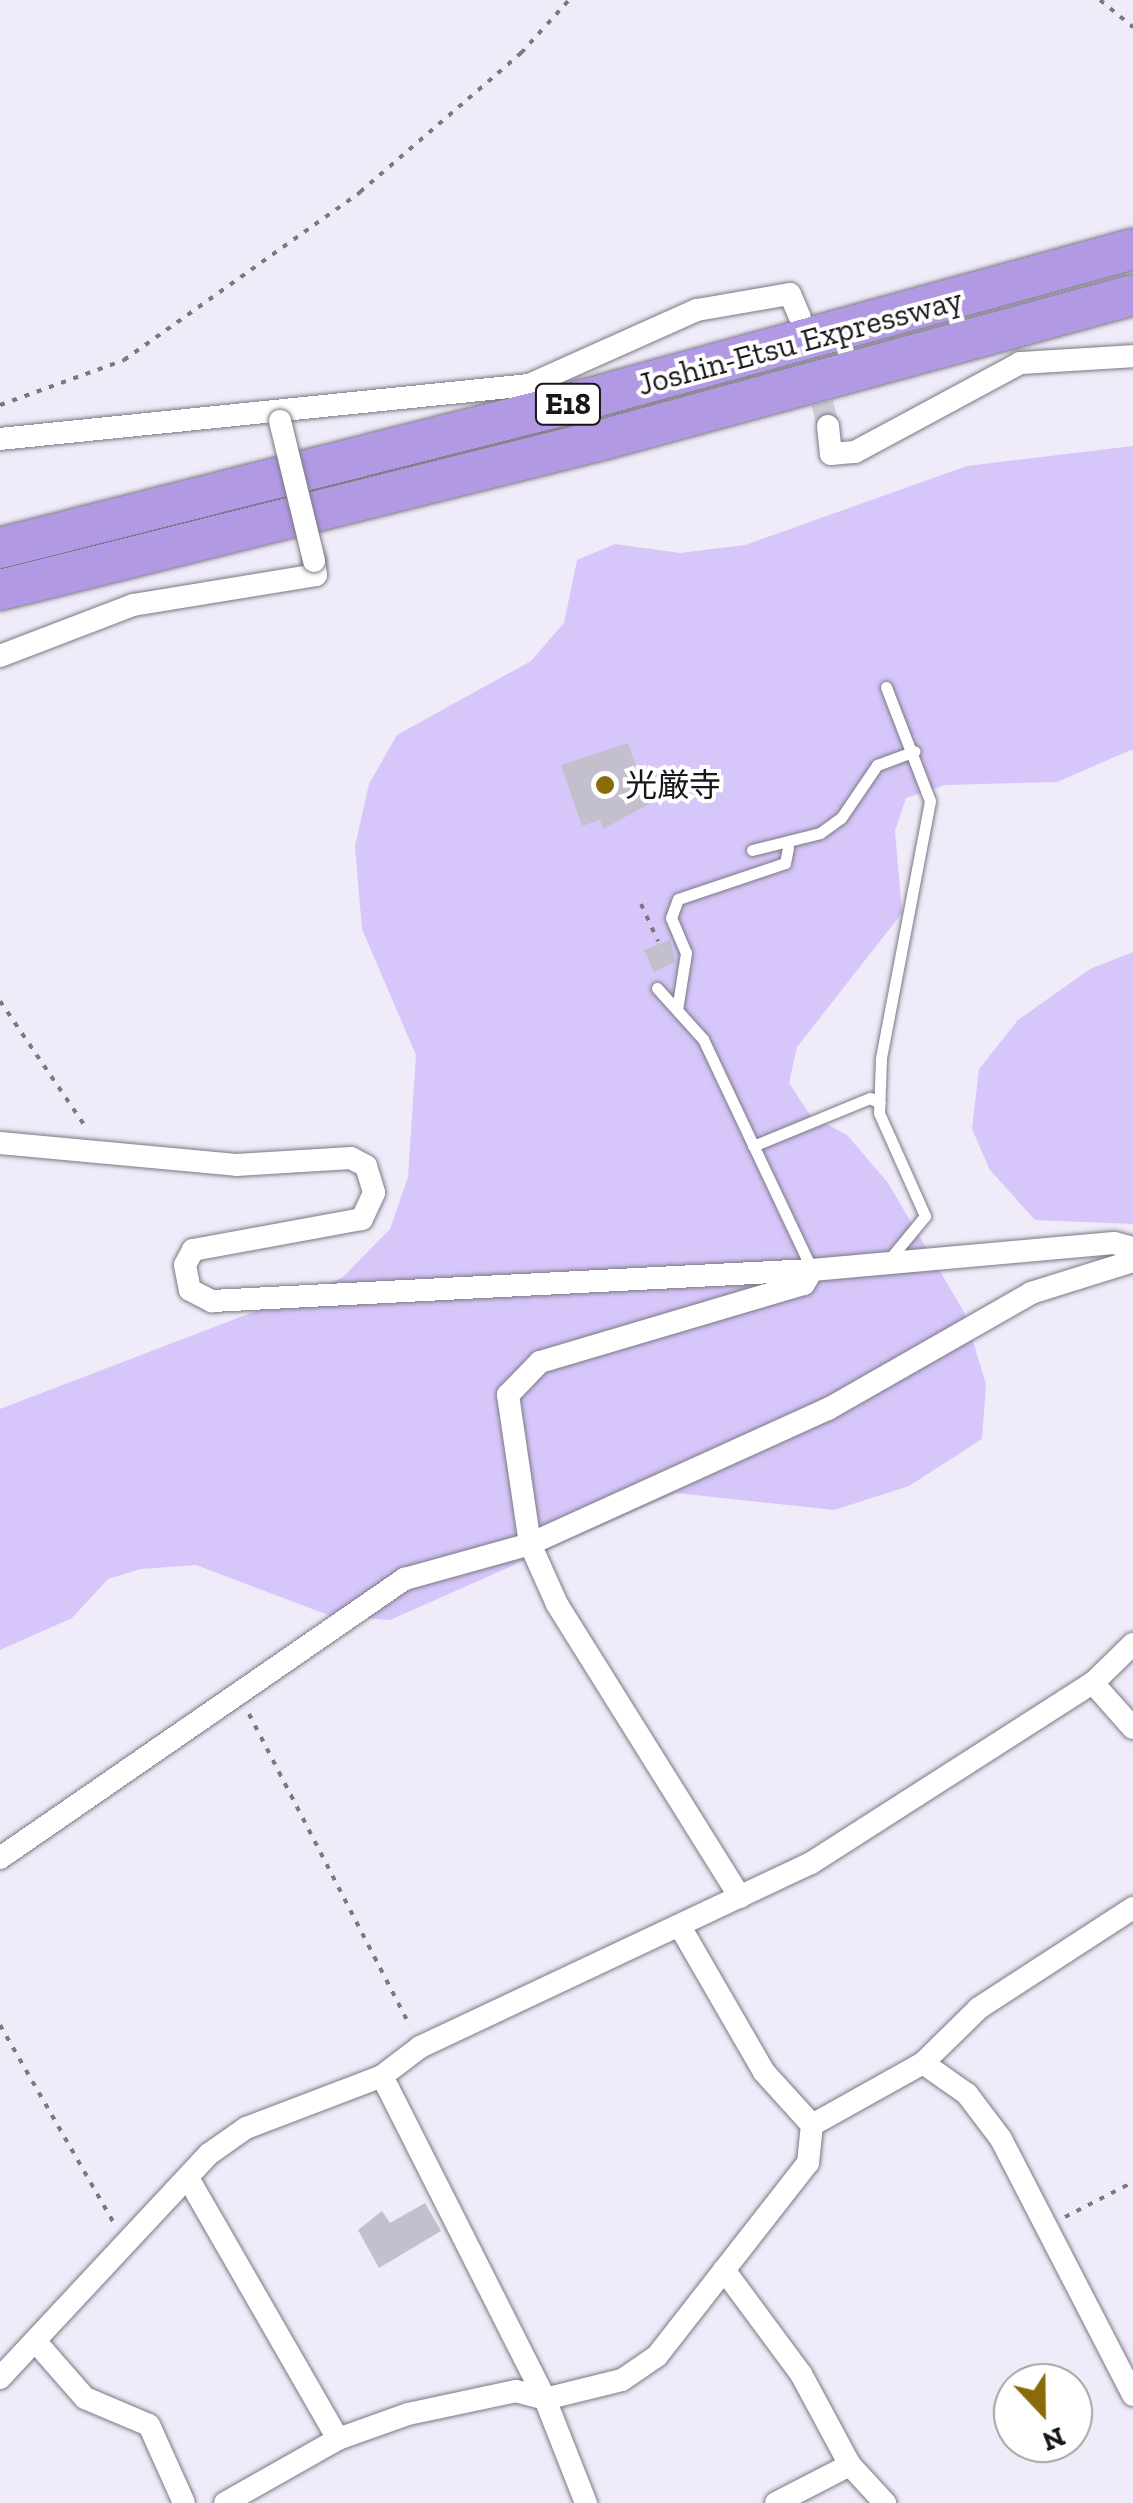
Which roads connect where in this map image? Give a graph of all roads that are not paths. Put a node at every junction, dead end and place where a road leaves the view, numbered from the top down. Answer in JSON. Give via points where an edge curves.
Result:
{"nodes":[{"id":1,"x":1133,"y":250,"type":"edge"},
{"id":2,"x":1133,"y":295,"type":"edge"},
{"id":3,"x":800,"y":316,"type":"dead end"},
{"id":4,"x":1133,"y":356,"type":"edge"},
{"id":5,"x":279,"y":415,"type":"junction"},
{"id":6,"x":828,"y":426,"type":"tunnel mouth"},
{"id":7,"x":0,"y":439,"type":"edge"},
{"id":8,"x":0,"y":548,"type":"edge"},
{"id":9,"x":0,"y":590,"type":"edge"},
{"id":10,"x":0,"y":656,"type":"edge"},
{"id":11,"x":886,"y":687,"type":"dead end"},
{"id":12,"x":915,"y":752,"type":"junction"},
{"id":13,"x":788,"y":847,"type":"junction"},
{"id":14,"x":752,"y":850,"type":"dead end"},
{"id":15,"x":658,"y":988,"type":"dead end"},
{"id":16,"x":676,"y":1010,"type":"junction"},
{"id":17,"x":880,"y":1104,"type":"junction"},
{"id":18,"x":0,"y":1143,"type":"edge"},
{"id":19,"x":753,"y":1146,"type":"junction"},
{"id":20,"x":1133,"y":1248,"type":"edge"},
{"id":21,"x":1133,"y":1262,"type":"edge"},
{"id":22,"x":885,"y":1264,"type":"junction"},
{"id":23,"x":812,"y":1270,"type":"junction"},
{"id":24,"x":530,"y":1544,"type":"junction"},
{"id":25,"x":1133,"y":1644,"type":"edge"},
{"id":26,"x":1093,"y":1684,"type":"junction"},
{"id":27,"x":1133,"y":1728,"type":"edge"},
{"id":28,"x":0,"y":1858,"type":"edge"},
{"id":29,"x":740,"y":1898,"type":"junction"},
{"id":30,"x":1133,"y":1908,"type":"edge"},
{"id":31,"x":681,"y":1928,"type":"junction"},
{"id":32,"x":922,"y":2063,"type":"junction"},
{"id":33,"x":382,"y":2076,"type":"junction"},
{"id":34,"x":812,"y":2124,"type":"junction"},
{"id":35,"x":188,"y":2178,"type":"junction"},
{"id":36,"x":724,"y":2270,"type":"junction"},
{"id":37,"x":36,"y":2342,"type":"junction"},
{"id":38,"x":0,"y":2378,"type":"edge"},
{"id":39,"x":1133,"y":2394,"type":"edge"},
{"id":40,"x":545,"y":2399,"type":"junction"},
{"id":41,"x":338,"y":2440,"type":"junction"},
{"id":42,"x":850,"y":2465,"type":"junction"},
{"id":43,"x":184,"y":2503,"type":"edge"},
{"id":44,"x":225,"y":2503,"type":"edge"},
{"id":45,"x":586,"y":2503,"type":"edge"},
{"id":46,"x":776,"y":2503,"type":"edge"},
{"id":47,"x":885,"y":2503,"type":"edge"}],
"edges":[{"from":1,"to":8,"type":"highway","name":"Joshin-Etsu Expressway","number":"E18"},
{"from":2,"to":9,"type":"highway","name":"Joshin-Etsu Expressway","number":"E18","via":[[620,436]]},
{"from":3,"to":5,"type":"street","via":[[790,294],[698,310],[529,384]]},
{"from":4,"to":6,"type":"street","via":[[1020,363],[855,452],[831,454]]},
{"from":5,"to":7,"type":"street"},
{"from":5,"to":10,"type":"street","bridge":true,"via":[[316,575],[133,604]]},
{"from":11,"to":12,"type":"lane"},
{"from":12,"to":13,"type":"lane","via":[[877,765],[841,818]]},
{"from":12,"to":17,"type":"lane","via":[[930,801]]},
{"from":13,"to":14,"type":"lane"},
{"from":13,"to":16,"type":"lane","via":[[785,862],[678,899],[670,918],[686,953]]},
{"from":15,"to":16,"type":"lane"},
{"from":16,"to":19,"type":"lane","via":[[702,1039]]},
{"from":17,"to":19,"type":"lane","via":[[870,1098]]},
{"from":17,"to":22,"type":"lane","via":[[925,1216]]},
{"from":18,"to":23,"type":"street","via":[[236,1165],[351,1158],[366,1166],[374,1193],[362,1219],[193,1250],[184,1265],[190,1290],[212,1301]]},
{"from":19,"to":23,"type":"lane"},
{"from":20,"to":22,"type":"street","via":[[1114,1243]]},
{"from":21,"to":24,"type":"street","via":[[1031,1293],[828,1408]]},
{"from":22,"to":23,"type":"street"},
{"from":23,"to":24,"type":"street","via":[[804,1284],[616,1336],[540,1362],[520,1378],[508,1414]]},
{"from":24,"to":28,"type":"street","via":[[405,1579]]},
{"from":24,"to":29,"type":"street","via":[[557,1604]]},
{"from":25,"to":26,"type":"street"},
{"from":26,"to":27,"type":"street"},
{"from":26,"to":29,"type":"street","via":[[887,1817]]},
{"from":29,"to":31,"type":"street"},
{"from":30,"to":32,"type":"street","via":[[980,2008]]},
{"from":31,"to":33,"type":"street","via":[[420,2047]]},
{"from":31,"to":34,"type":"street","via":[[764,2072]]},
{"from":32,"to":34,"type":"street"},
{"from":32,"to":39,"type":"street","via":[[967,2094],[1048,2226]]},
{"from":33,"to":35,"type":"street","via":[[246,2128]]},
{"from":33,"to":40,"type":"street"},
{"from":34,"to":36,"type":"street","via":[[808,2164]]},
{"from":35,"to":37,"type":"street"},
{"from":35,"to":41,"type":"street"},
{"from":36,"to":40,"type":"street","via":[[657,2356],[622,2380]]},
{"from":36,"to":42,"type":"street","via":[[801,2374]]},
{"from":37,"to":38,"type":"street"},
{"from":37,"to":43,"type":"street","via":[[84,2398],[149,2425]]},
{"from":40,"to":41,"type":"street","via":[[516,2391],[408,2414]]},
{"from":40,"to":45,"type":"street"},
{"from":41,"to":44,"type":"street"},
{"from":42,"to":46,"type":"street"},
{"from":42,"to":47,"type":"street"}]}
